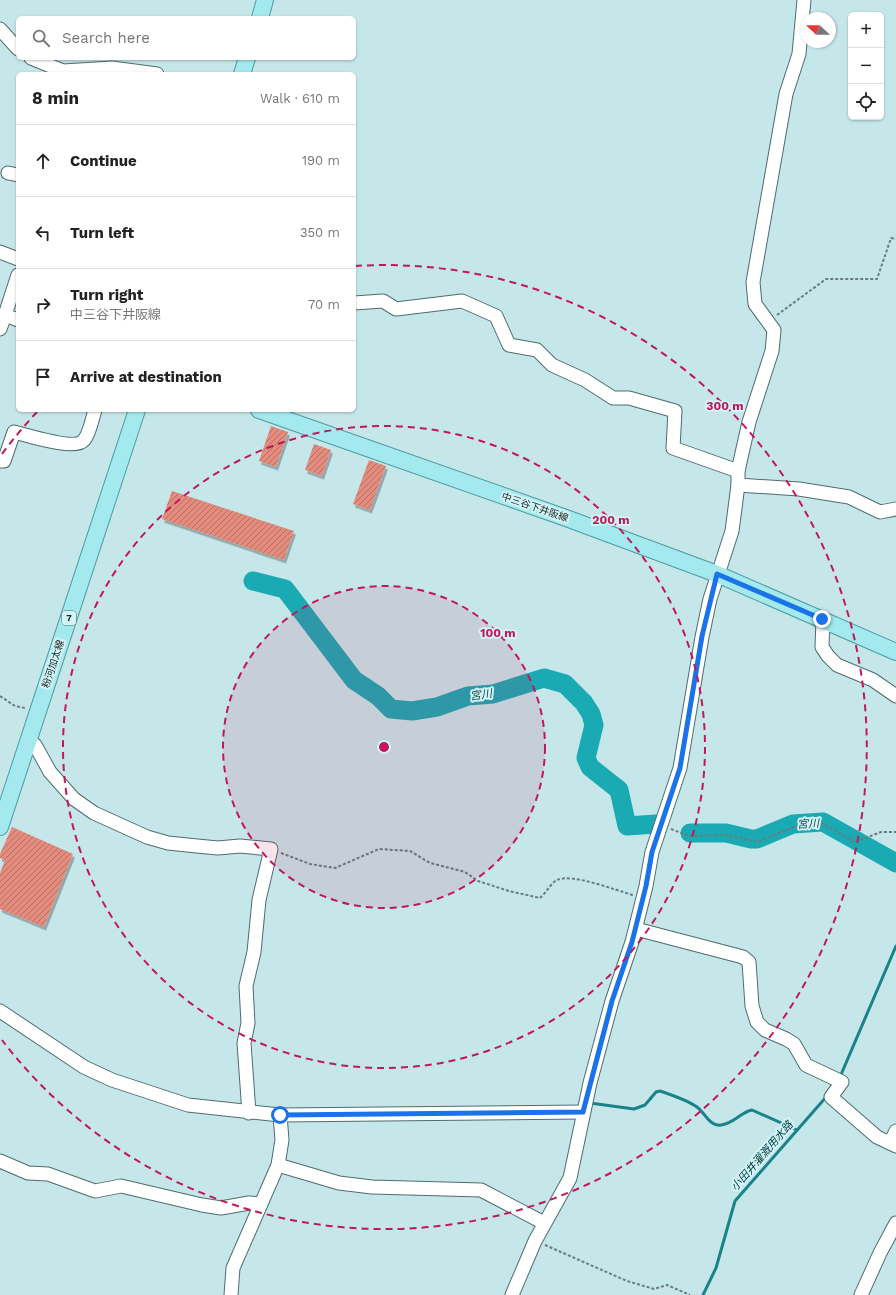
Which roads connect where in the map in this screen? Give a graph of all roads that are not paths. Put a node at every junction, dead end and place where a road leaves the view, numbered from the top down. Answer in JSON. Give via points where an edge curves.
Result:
{"nodes":[{"id":1,"x":265,"y":0,"type":"edge"},
{"id":2,"x":804,"y":0,"type":"edge"},
{"id":3,"x":261,"y":16,"type":"edge"},
{"id":4,"x":0,"y":29,"type":"edge"},
{"id":5,"x":16,"y":47,"type":"edge"},
{"id":6,"x":36,"y":60,"type":"edge"},
{"id":7,"x":246,"y":60,"type":"edge"},
{"id":8,"x":111,"y":71,"type":"edge"},
{"id":9,"x":126,"y":72,"type":"edge"},
{"id":10,"x":243,"y":72,"type":"edge"},
{"id":11,"x":0,"y":252,"type":"edge"},
{"id":12,"x":16,"y":258,"type":"edge"},
{"id":13,"x":16,"y":281,"type":"edge"},
{"id":14,"x":356,"y":303,"type":"edge"},
{"id":15,"x":5,"y":315,"type":"junction"},
{"id":16,"x":16,"y":319,"type":"edge"},
{"id":17,"x":0,"y":329,"type":"edge"},
{"id":18,"x":94,"y":412,"type":"edge"},
{"id":19,"x":137,"y":412,"type":"edge"},
{"id":20,"x":267,"y":412,"type":"edge"},
{"id":21,"x":0,"y":461,"type":"edge"},
{"id":22,"x":738,"y":471,"type":"junction"},
{"id":23,"x":738,"y":485,"type":"junction"},
{"id":24,"x":896,"y":509,"type":"edge"},
{"id":25,"x":717,"y":574,"type":"junction"},
{"id":26,"x":822,"y":619,"type":"junction"},
{"id":27,"x":896,"y":652,"type":"edge"},
{"id":28,"x":896,"y":696,"type":"edge"},
{"id":29,"x":28,"y":742,"type":"junction"},
{"id":30,"x":0,"y":827,"type":"edge"},
{"id":31,"x":636,"y":929,"type":"junction"},
{"id":32,"x":0,"y":1011,"type":"edge"},
{"id":33,"x":583,"y":1112,"type":"junction"},
{"id":34,"x":249,"y":1113,"type":"junction"},
{"id":35,"x":280,"y":1115,"type":"junction"},
{"id":36,"x":894,"y":1140,"type":"edge"},
{"id":37,"x":0,"y":1161,"type":"edge"},
{"id":38,"x":278,"y":1165,"type":"junction"},
{"id":39,"x":261,"y":1204,"type":"junction"},
{"id":40,"x":544,"y":1223,"type":"junction"},
{"id":41,"x":896,"y":1223,"type":"edge"},
{"id":42,"x":231,"y":1295,"type":"edge"},
{"id":43,"x":512,"y":1295,"type":"edge"},
{"id":44,"x":862,"y":1295,"type":"edge"}],
"edges":[{"from":1,"to":3,"type":"main road"},
{"from":2,"to":22,"type":"street","via":[[799,54],[786,94],[753,282],[755,304],[774,330],[772,351],[749,422]]},
{"from":4,"to":5,"type":"street"},
{"from":6,"to":8,"type":"street","via":[[63,71]]},
{"from":7,"to":10,"type":"main road"},
{"from":8,"to":9,"type":"street"},
{"from":11,"to":12,"type":"street"},
{"from":13,"to":15,"type":"street"},
{"from":14,"to":22,"type":"street","via":[[383,301],[396,308],[462,301],[496,316],[509,345],[537,350],[552,365],[585,380],[613,398],[629,398],[675,411],[673,448]]},
{"from":15,"to":16,"type":"street"},
{"from":15,"to":17,"type":"street"},
{"from":18,"to":21,"type":"street","via":[[84,440],[80,444],[62,444],[14,432],[4,461]]},
{"from":19,"to":29,"type":"main road","name":"粉河加太線","number":"7"},
{"from":20,"to":25,"type":"main road","name":"中三谷下井阪線"},
{"from":22,"to":23,"type":"street"},
{"from":23,"to":24,"type":"street","via":[[799,489],[849,497],[880,512]]},
{"from":23,"to":25,"type":"street","via":[[732,531]]},
{"from":25,"to":26,"type":"main road","name":"中三谷下井阪線"},
{"from":25,"to":31,"type":"street","via":[[702,636],[680,768],[652,852]]},
{"from":26,"to":27,"type":"main road","name":"中三谷下井阪線"},
{"from":26,"to":28,"type":"street","via":[[822,648],[828,656],[837,665],[873,680]]},
{"from":29,"to":30,"type":"main road","name":"粉河加太線","number":"7"},
{"from":29,"to":34,"type":"street","via":[[35,745],[50,772],[74,799],[94,813],[147,837],[168,843],[197,846],[271,849],[259,900],[254,952],[246,986],[248,1023],[244,1043]]},
{"from":31,"to":33,"type":"street","via":[[612,1001]]},
{"from":31,"to":36,"type":"street","via":[[743,957],[750,962],[752,1006],[757,1022],[765,1030],[794,1044],[806,1065],[842,1082],[831,1097],[877,1137]]},
{"from":32,"to":34,"type":"street","via":[[84,1067],[112,1080],[188,1105]]},
{"from":33,"to":35,"type":"street"},
{"from":33,"to":40,"type":"street","via":[[570,1178]]},
{"from":34,"to":35,"type":"street"},
{"from":35,"to":38,"type":"street","via":[[282,1140]]},
{"from":37,"to":39,"type":"street","via":[[28,1173],[48,1174],[95,1191],[121,1186],[221,1208],[249,1203]]},
{"from":38,"to":39,"type":"street"},
{"from":38,"to":40,"type":"street","via":[[339,1183],[372,1187],[481,1190]]},
{"from":39,"to":42,"type":"street","via":[[233,1268]]},
{"from":40,"to":43,"type":"street"},
{"from":41,"to":44,"type":"street"}]}
